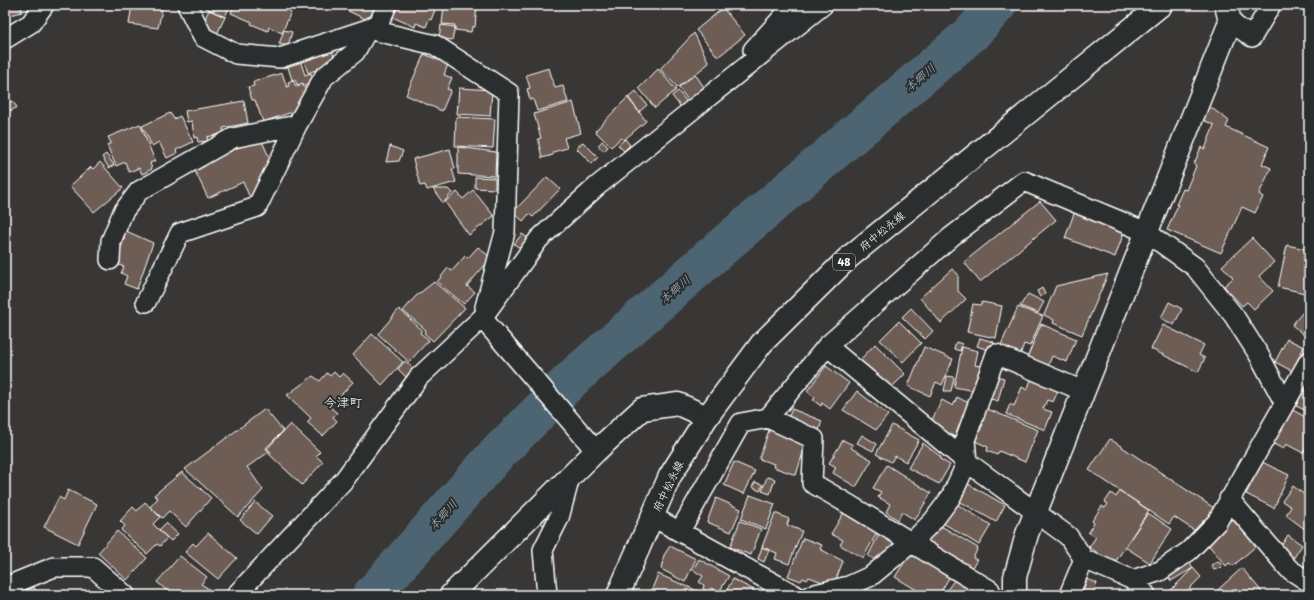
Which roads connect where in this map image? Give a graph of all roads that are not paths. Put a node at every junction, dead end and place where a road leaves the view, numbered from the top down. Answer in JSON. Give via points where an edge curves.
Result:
{"nodes":[{"id":1,"x":44,"y":5,"type":"edge"},
{"id":2,"x":187,"y":5,"type":"edge"},
{"id":3,"x":387,"y":5,"type":"edge"},
{"id":4,"x":794,"y":5,"type":"edge"},
{"id":5,"x":823,"y":5,"type":"edge"},
{"id":6,"x":1161,"y":5,"type":"edge"},
{"id":7,"x":1271,"y":5,"type":"edge"},
{"id":8,"x":1228,"y":14,"type":"edge"},
{"id":9,"x":368,"y":29,"type":"junction"},
{"id":10,"x":5,"y":39,"type":"edge"},
{"id":11,"x":757,"y":53,"type":"junction"},
{"id":12,"x":297,"y":125,"type":"junction"},
{"id":13,"x":1146,"y":232,"type":"junction"},
{"id":14,"x":110,"y":260,"type":"dead end"},
{"id":15,"x":146,"y":302,"type":"dead end"},
{"id":16,"x":482,"y":318,"type":"junction"},
{"id":17,"x":827,"y":346,"type":"junction"},
{"id":18,"x":1309,"y":361,"type":"edge"},
{"id":19,"x":1083,"y":391,"type":"junction"},
{"id":20,"x":1284,"y":402,"type":"junction"},
{"id":21,"x":707,"y":417,"type":"junction"},
{"id":22,"x":768,"y":418,"type":"junction"},
{"id":23,"x":589,"y":443,"type":"junction"},
{"id":24,"x":967,"y":462,"type":"junction"},
{"id":25,"x":570,"y":477,"type":"junction"},
{"id":26,"x":1229,"y":499,"type":"junction"},
{"id":27,"x":1036,"y":512,"type":"junction"},
{"id":28,"x":653,"y":517,"type":"junction"},
{"id":29,"x":680,"y":531,"type":"junction"},
{"id":30,"x":911,"y":543,"type":"junction"},
{"id":31,"x":1084,"y":559,"type":"junction"},
{"id":32,"x":1133,"y":580,"type":"junction"},
{"id":33,"x":1309,"y":582,"type":"edge"},
{"id":34,"x":5,"y":587,"type":"edge"},
{"id":35,"x":125,"y":595,"type":"edge"},
{"id":36,"x":236,"y":595,"type":"edge"},
{"id":37,"x":451,"y":595,"type":"edge"},
{"id":38,"x":547,"y":595,"type":"edge"},
{"id":39,"x":618,"y":595,"type":"edge"},
{"id":40,"x":795,"y":595,"type":"edge"},
{"id":41,"x":811,"y":595,"type":"edge"},
{"id":42,"x":988,"y":595,"type":"edge"},
{"id":43,"x":1015,"y":595,"type":"edge"},
{"id":44,"x":1069,"y":595,"type":"edge"},
{"id":45,"x":1146,"y":595,"type":"edge"}],
"edges":[{"from":1,"to":10,"type":"street","via":[[31,23]]},
{"from":2,"to":9,"type":"street","via":[[203,37],[236,54],[280,58]]},
{"from":3,"to":9,"type":"street","via":[[379,23]]},
{"from":4,"to":11,"type":"street"},
{"from":5,"to":11,"type":"street"},
{"from":6,"to":21,"type":"street","name":"府中松永線","number":"48","via":[[848,258],[762,343]]},
{"from":7,"to":8,"type":"street","via":[[1252,37]]},
{"from":8,"to":13,"type":"street"},
{"from":9,"to":12,"type":"street","via":[[355,52],[324,78]]},
{"from":9,"to":16,"type":"street","via":[[435,45],[509,93],[505,232]]},
{"from":11,"to":16,"type":"street","via":[[733,78],[596,187],[539,239]]},
{"from":12,"to":14,"type":"street","via":[[233,138],[139,191],[123,212],[111,241]]},
{"from":12,"to":15,"type":"street","via":[[257,207],[180,233]]},
{"from":13,"to":17,"type":"street","via":[[1024,181],[951,237]]},
{"from":13,"to":19,"type":"street"},
{"from":13,"to":20,"type":"street","via":[[1200,273],[1234,316],[1260,355]]},
{"from":16,"to":23,"type":"street"},
{"from":16,"to":36,"type":"street","via":[[419,377],[344,480]]},
{"from":17,"to":22,"type":"street"},
{"from":17,"to":24,"type":"street"},
{"from":18,"to":20,"type":"street"},
{"from":19,"to":24,"type":"street","via":[[996,354],[965,440]]},
{"from":19,"to":27,"type":"street"},
{"from":20,"to":26,"type":"street"},
{"from":21,"to":23,"type":"street","via":[[678,404],[642,409]]},
{"from":21,"to":28,"type":"street","name":"府中松永線","number":"48","via":[[670,476]]},
{"from":22,"to":29,"type":"street","via":[[741,423]]},
{"from":22,"to":30,"type":"street","via":[[814,439],[812,483],[874,518]]},
{"from":23,"to":25,"type":"street"},
{"from":24,"to":27,"type":"street"},
{"from":24,"to":30,"type":"street","via":[[951,497],[933,521]]},
{"from":25,"to":37,"type":"street"},
{"from":25,"to":38,"type":"street","via":[[559,518],[542,550]]},
{"from":26,"to":32,"type":"street","via":[[1217,522],[1189,551],[1160,571]]},
{"from":26,"to":33,"type":"street","via":[[1289,569]]},
{"from":27,"to":31,"type":"street","via":[[1068,536]]},
{"from":27,"to":43,"type":"street","via":[[1015,577]]},
{"from":28,"to":29,"type":"street"},
{"from":28,"to":39,"type":"street","name":"府中松永線","number":"48"},
{"from":29,"to":40,"type":"street"},
{"from":30,"to":41,"type":"street","via":[[871,576],[849,586]]},
{"from":30,"to":42,"type":"street","via":[[990,590]]},
{"from":31,"to":32,"type":"street"},
{"from":31,"to":44,"type":"street"},
{"from":32,"to":45,"type":"street"},
{"from":34,"to":35,"type":"street","via":[[54,567],[93,567]]}]}
